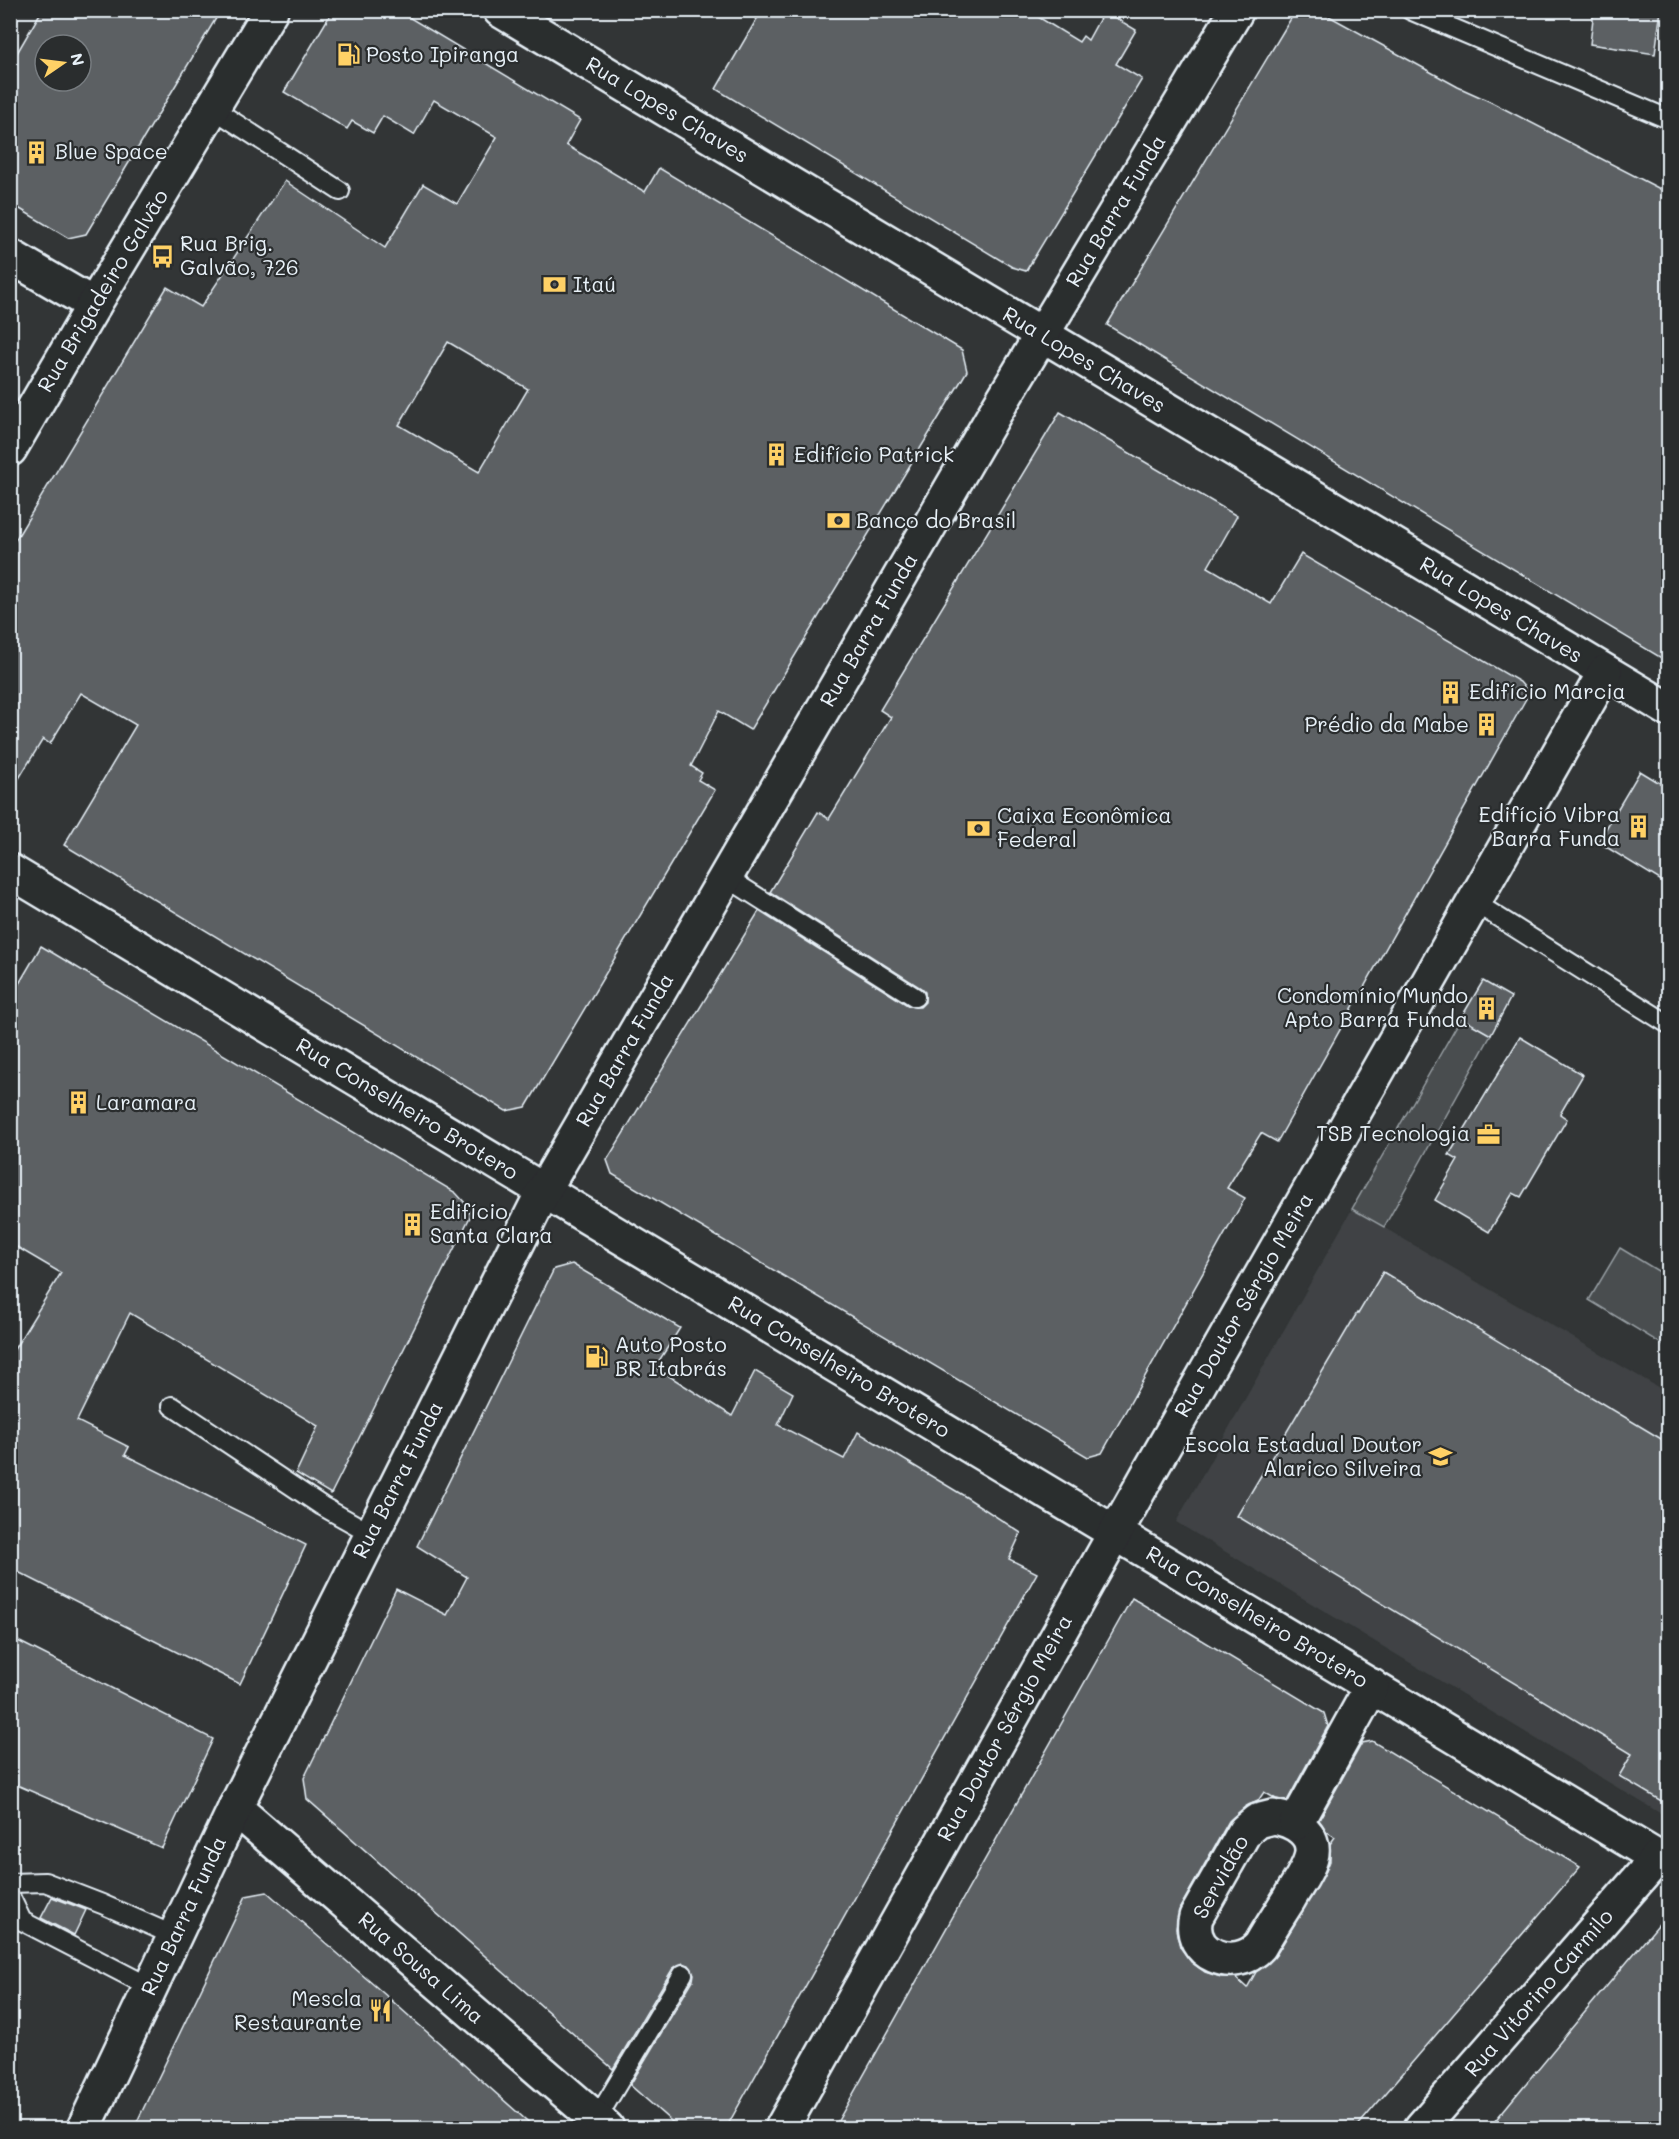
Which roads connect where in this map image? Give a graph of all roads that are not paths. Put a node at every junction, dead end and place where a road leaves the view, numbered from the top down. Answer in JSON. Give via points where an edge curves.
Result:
{"nodes":[{"id":1,"x":271,"y":10,"type":"edge"},
{"id":2,"x":500,"y":10,"type":"edge"},
{"id":3,"x":1237,"y":10,"type":"edge"},
{"id":4,"x":1410,"y":10,"type":"edge"},
{"id":5,"x":212,"y":108,"type":"junction"},
{"id":6,"x":1668,"y":119,"type":"edge"},
{"id":7,"x":340,"y":191,"type":"dead end"},
{"id":8,"x":10,"y":256,"type":"edge"},
{"id":9,"x":94,"y":305,"type":"junction"},
{"id":10,"x":1041,"y":334,"type":"junction"},
{"id":11,"x":10,"y":449,"type":"edge"},
{"id":12,"x":1605,"y":672,"type":"junction"},
{"id":13,"x":1668,"y":709,"type":"edge"},
{"id":14,"x":10,"y":871,"type":"edge"},
{"id":15,"x":726,"y":878,"type":"junction"},
{"id":16,"x":1474,"y":902,"type":"junction"},
{"id":17,"x":915,"y":997,"type":"dead end"},
{"id":18,"x":1668,"y":1024,"type":"edge"},
{"id":19,"x":544,"y":1190,"type":"junction"},
{"id":20,"x":172,"y":1406,"type":"dead end"},
{"id":21,"x":1115,"y":1532,"type":"junction"},
{"id":22,"x":372,"y":1534,"type":"junction"},
{"id":23,"x":1371,"y":1686,"type":"junction"},
{"id":24,"x":235,"y":1808,"type":"junction"},
{"id":25,"x":1296,"y":1823,"type":"dead end"},
{"id":26,"x":1663,"y":1860,"type":"edge"},
{"id":27,"x":10,"y":1883,"type":"edge"},
{"id":28,"x":10,"y":1896,"type":"edge"},
{"id":29,"x":175,"y":1936,"type":"junction"},
{"id":30,"x":683,"y":1974,"type":"dead end"},
{"id":31,"x":150,"y":1987,"type":"junction"},
{"id":32,"x":602,"y":2124,"type":"edge"},
{"id":33,"x":84,"y":2128,"type":"edge"},
{"id":34,"x":782,"y":2128,"type":"edge"},
{"id":35,"x":1421,"y":2128,"type":"edge"}],
"edges":[{"from":1,"to":5,"type":"street","name":"Rua Brigadeiro Galvão"},
{"from":2,"to":10,"type":"street","name":"Rua Lopes Chaves"},
{"from":3,"to":10,"type":"street","name":"Rua Barra Funda"},
{"from":4,"to":6,"type":"lane"},
{"from":5,"to":7,"type":"lane"},
{"from":5,"to":9,"type":"street","name":"Rua Brigadeiro Galvão"},
{"from":8,"to":9,"type":"street"},
{"from":9,"to":11,"type":"street","name":"Rua Brigadeiro Galvão"},
{"from":10,"to":12,"type":"street","name":"Rua Lopes Chaves"},
{"from":10,"to":15,"type":"street","name":"Rua Barra Funda"},
{"from":12,"to":13,"type":"street","name":"Rua Lopes Chaves"},
{"from":12,"to":16,"type":"street","name":"Rua Doutor Sérgio Meira"},
{"from":14,"to":19,"type":"street","name":"Rua Conselheiro Brotero"},
{"from":15,"to":17,"type":"lane"},
{"from":15,"to":19,"type":"street","name":"Rua Barra Funda"},
{"from":16,"to":18,"type":"lane"},
{"from":16,"to":21,"type":"street","name":"Rua Doutor Sérgio Meira"},
{"from":19,"to":21,"type":"street","name":"Rua Conselheiro Brotero"},
{"from":19,"to":22,"type":"street","name":"Rua Barra Funda"},
{"from":20,"to":22,"type":"lane","via":[[322,1506]]},
{"from":21,"to":23,"type":"street","name":"Rua Conselheiro Brotero"},
{"from":21,"to":34,"type":"street","name":"Rua Doutor Sérgio Meira"},
{"from":22,"to":24,"type":"street","name":"Rua Barra Funda"},
{"from":23,"to":25,"type":"street"},
{"from":23,"to":26,"type":"street","name":"Rua Conselheiro Brotero"},
{"from":24,"to":29,"type":"street","name":"Rua Barra Funda"},
{"from":24,"to":32,"type":"street","name":"Rua Sousa Lima"},
{"from":26,"to":35,"type":"street","name":"Rua Vitorino Carmilo"},
{"from":27,"to":29,"type":"lane","via":[[45,1882]]},
{"from":28,"to":31,"type":"lane","via":[[22,1921]]},
{"from":29,"to":31,"type":"street","name":"Rua Barra Funda"},
{"from":30,"to":32,"type":"lane"},
{"from":31,"to":33,"type":"street","name":"Rua Barra Funda"}]}
